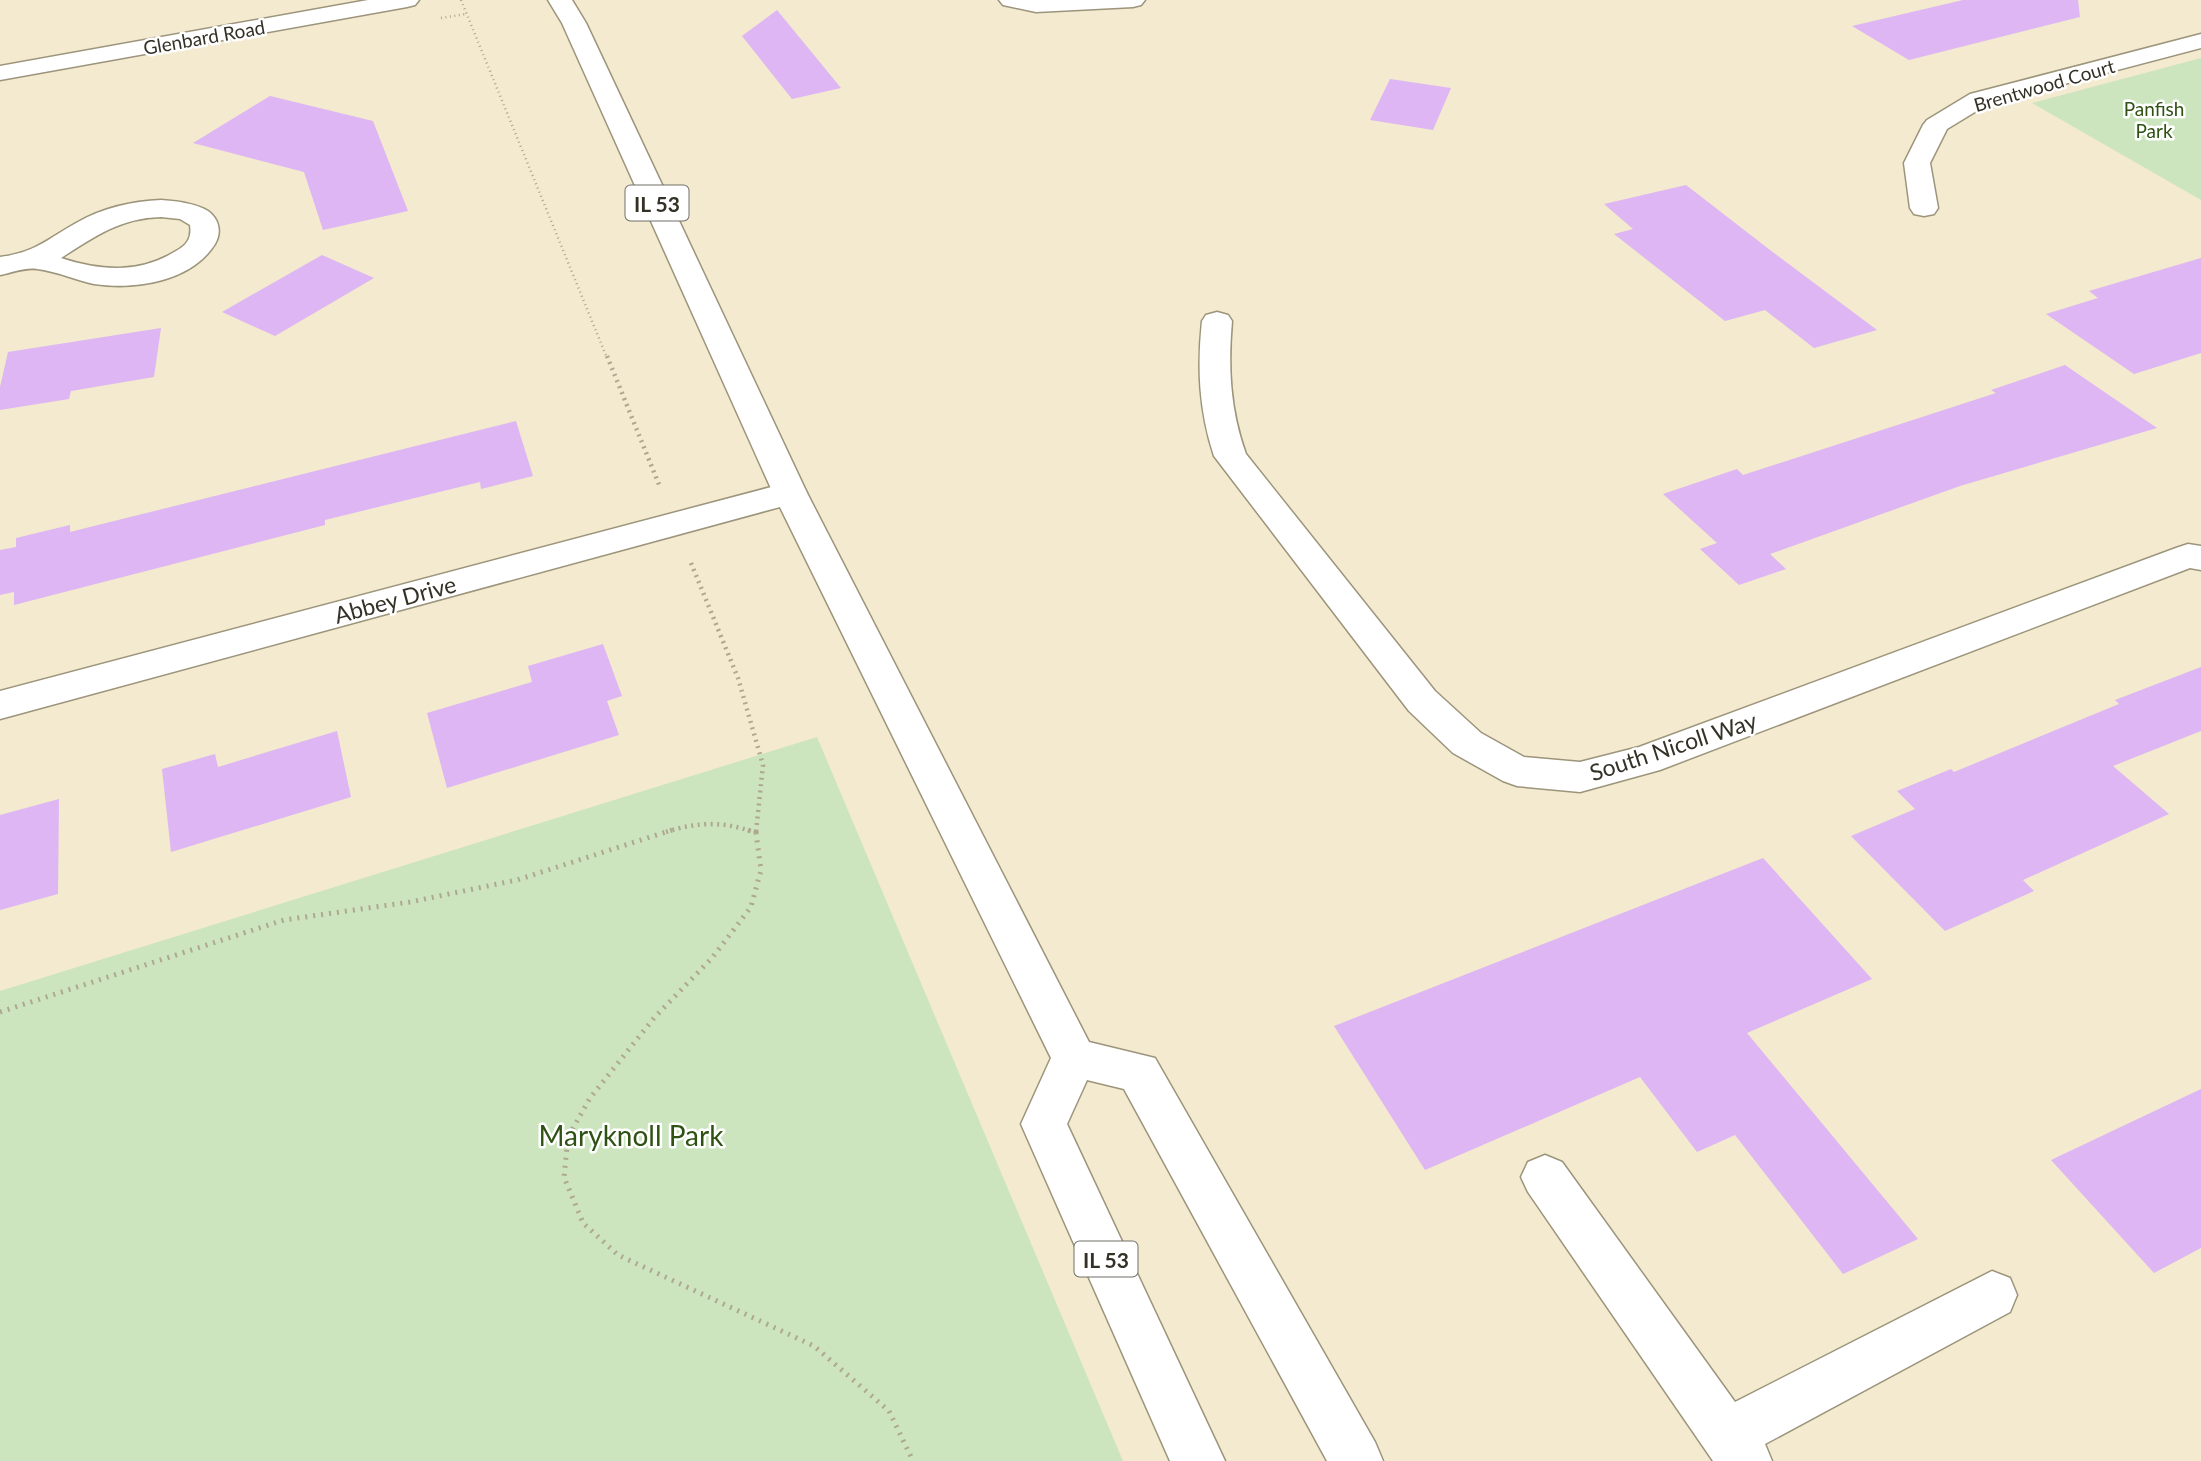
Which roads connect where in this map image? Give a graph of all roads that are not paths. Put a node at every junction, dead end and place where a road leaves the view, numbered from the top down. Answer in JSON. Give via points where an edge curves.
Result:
{"nodes":[{"id":1,"x":407,"y":0,"type":"edge"},
{"id":2,"x":560,"y":0,"type":"edge"},
{"id":3,"x":1011,"y":0,"type":"edge"},
{"id":4,"x":1133,"y":0,"type":"edge"},
{"id":5,"x":2201,"y":41,"type":"edge"},
{"id":6,"x":0,"y":73,"type":"edge"},
{"id":7,"x":1924,"y":208,"type":"dead end"},
{"id":8,"x":36,"y":259,"type":"junction"},
{"id":9,"x":0,"y":266,"type":"edge"},
{"id":10,"x":1217,"y":321,"type":"dead end"},
{"id":11,"x":790,"y":493,"type":"junction"},
{"id":12,"x":2201,"y":558,"type":"edge"},
{"id":13,"x":0,"y":705,"type":"edge"},
{"id":14,"x":1074,"y":1058,"type":"junction"},
{"id":15,"x":1545,"y":1177,"type":"dead end"},
{"id":16,"x":1992,"y":1295,"type":"dead end"},
{"id":17,"x":1736,"y":1448,"type":"edge"},
{"id":18,"x":1198,"y":1461,"type":"edge"},
{"id":19,"x":1356,"y":1461,"type":"edge"}],
"edges":[{"from":1,"to":6,"type":"street","name":"Glenbard Road"},
{"from":2,"to":11,"type":"street","number":"IL 53"},
{"from":3,"to":4,"type":"street","via":[[1036,5]]},
{"from":5,"to":7,"type":"street","name":"Brentwood Court","via":[[1979,99],[1936,125],[1917,163]]},
{"from":8,"to":8,"type":"street","via":[[90,226],[133,211],[176,209],[203,221],[206,231],[202,243],[190,254],[150,273],[126,278],[84,275]]},
{"from":8,"to":9,"type":"street"},
{"from":10,"to":12,"type":"street","name":"South Nicoll Way","via":[[1212,373],[1218,423],[1230,456],[1422,701],[1467,743],[1517,771],[1580,777],[1646,760],[2188,556]]},
{"from":11,"to":13,"type":"street","name":"Abbey Drive"},
{"from":11,"to":14,"type":"street","number":"IL 53"},
{"from":14,"to":18,"type":"street","number":"IL 53","via":[[1044,1124]]},
{"from":14,"to":19,"type":"street","via":[[1139,1072]]},
{"from":15,"to":17,"type":"street"},
{"from":16,"to":17,"type":"street"}]}
